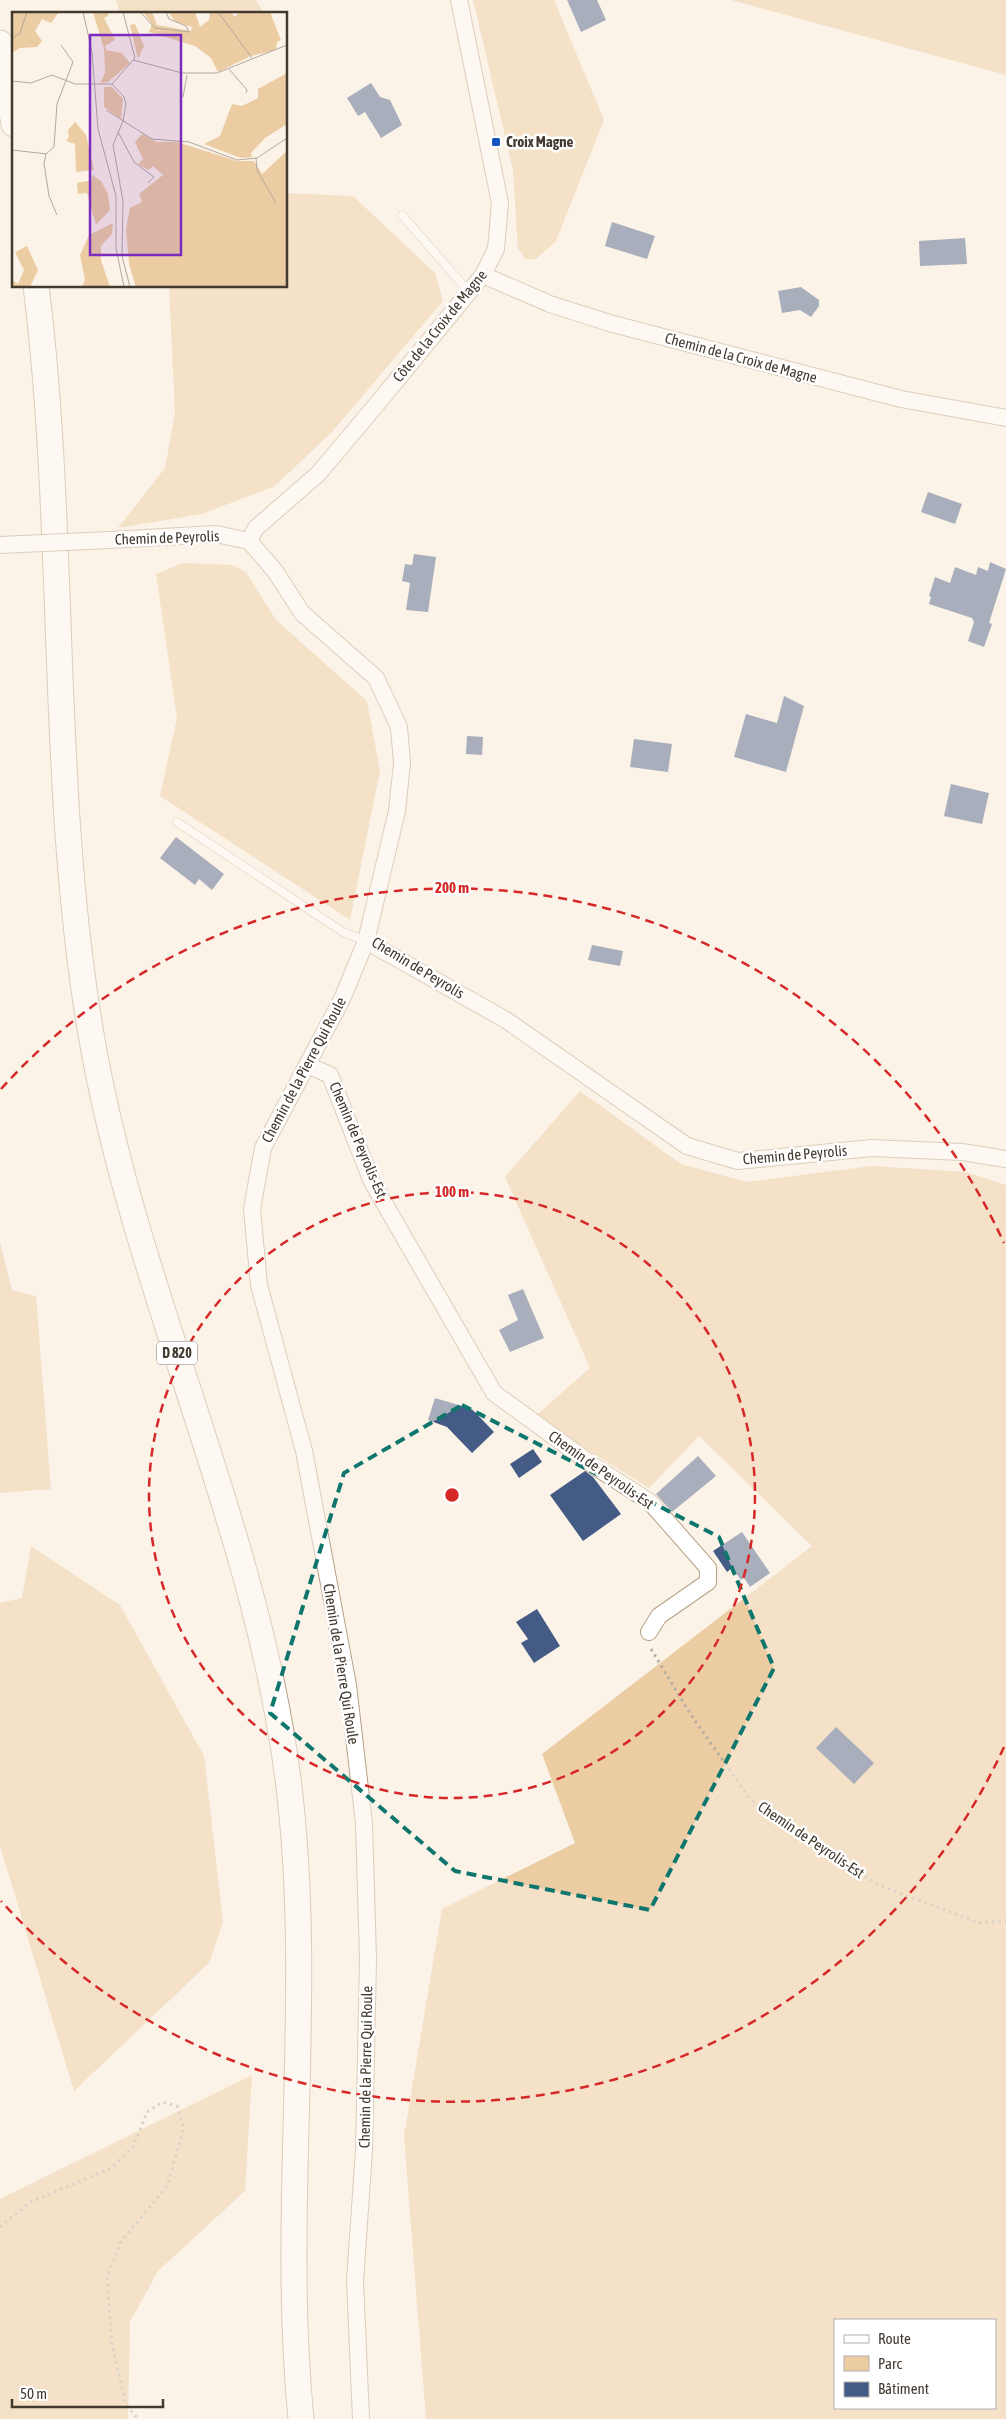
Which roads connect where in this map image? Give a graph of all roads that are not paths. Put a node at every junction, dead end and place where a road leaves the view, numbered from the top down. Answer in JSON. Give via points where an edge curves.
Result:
{"nodes":[{"id":1,"x":459,"y":0,"type":"edge"},
{"id":2,"x":0,"y":43,"type":"edge"},
{"id":3,"x":12,"y":112,"type":"edge"},
{"id":4,"x":402,"y":215,"type":"dead end"},
{"id":5,"x":483,"y":275,"type":"junction"},
{"id":6,"x":36,"y":288,"type":"edge"},
{"id":7,"x":469,"y":292,"type":"junction"},
{"id":8,"x":1006,"y":418,"type":"edge"},
{"id":9,"x":249,"y":542,"type":"junction"},
{"id":10,"x":0,"y":545,"type":"edge"},
{"id":11,"x":177,"y":822,"type":"dead end"},
{"id":12,"x":366,"y":942,"type":"junction"},
{"id":13,"x":307,"y":1065,"type":"junction"},
{"id":14,"x":1006,"y":1159,"type":"edge"},
{"id":15,"x":649,"y":1632,"type":"road end"},
{"id":16,"x":301,"y":2419,"type":"edge"},
{"id":17,"x":361,"y":2419,"type":"edge"}],
"edges":[{"from":1,"to":5,"type":"street","name":"Côte de la Croix de Magne","via":[[500,204],[496,249]]},
{"from":2,"to":3,"type":"main road"},
{"from":4,"to":7,"type":"lane"},
{"from":5,"to":7,"type":"street","name":"Côte de la Croix de Magne"},
{"from":5,"to":8,"type":"street","name":"Chemin de la Croix de Magne","via":[[550,304],[613,324],[901,399]]},
{"from":6,"to":16,"type":"main road","number":"D 820","via":[[54,483],[65,785],[74,915],[92,1037],[118,1156],[236,1539],[266,1655],[288,1776],[298,1878],[300,2023],[294,2212],[294,2350]]},
{"from":7,"to":9,"type":"street","name":"Côte de la Croix de Magne","via":[[318,474],[256,528]]},
{"from":9,"to":10,"type":"street","name":"Chemin de Peyrolis","bridge":true,"via":[[216,534]]},
{"from":9,"to":12,"type":"street","name":"Chemin de Peyrolis","via":[[275,572],[302,613],[376,678],[399,727],[402,763],[397,811]]},
{"from":11,"to":12,"type":"lane","via":[[343,932]]},
{"from":12,"to":13,"type":"street","name":"Chemin de la Pierre Qui Roule","via":[[342,999]]},
{"from":12,"to":14,"type":"street","name":"Chemin de Peyrolis","via":[[506,1020],[687,1146],[738,1161],[872,1148],[962,1152]]},
{"from":13,"to":15,"type":"street","name":"Chemin de Peyrolis-Est","via":[[330,1075],[372,1182],[494,1393],[594,1466],[650,1502],[708,1568],[708,1582],[659,1616]]},
{"from":13,"to":17,"type":"street","name":"Chemin de la Pierre Qui Roule","via":[[263,1148],[252,1209],[259,1285],[304,1451],[346,1675],[364,1823],[368,1959],[364,2151],[355,2280]]}]}
